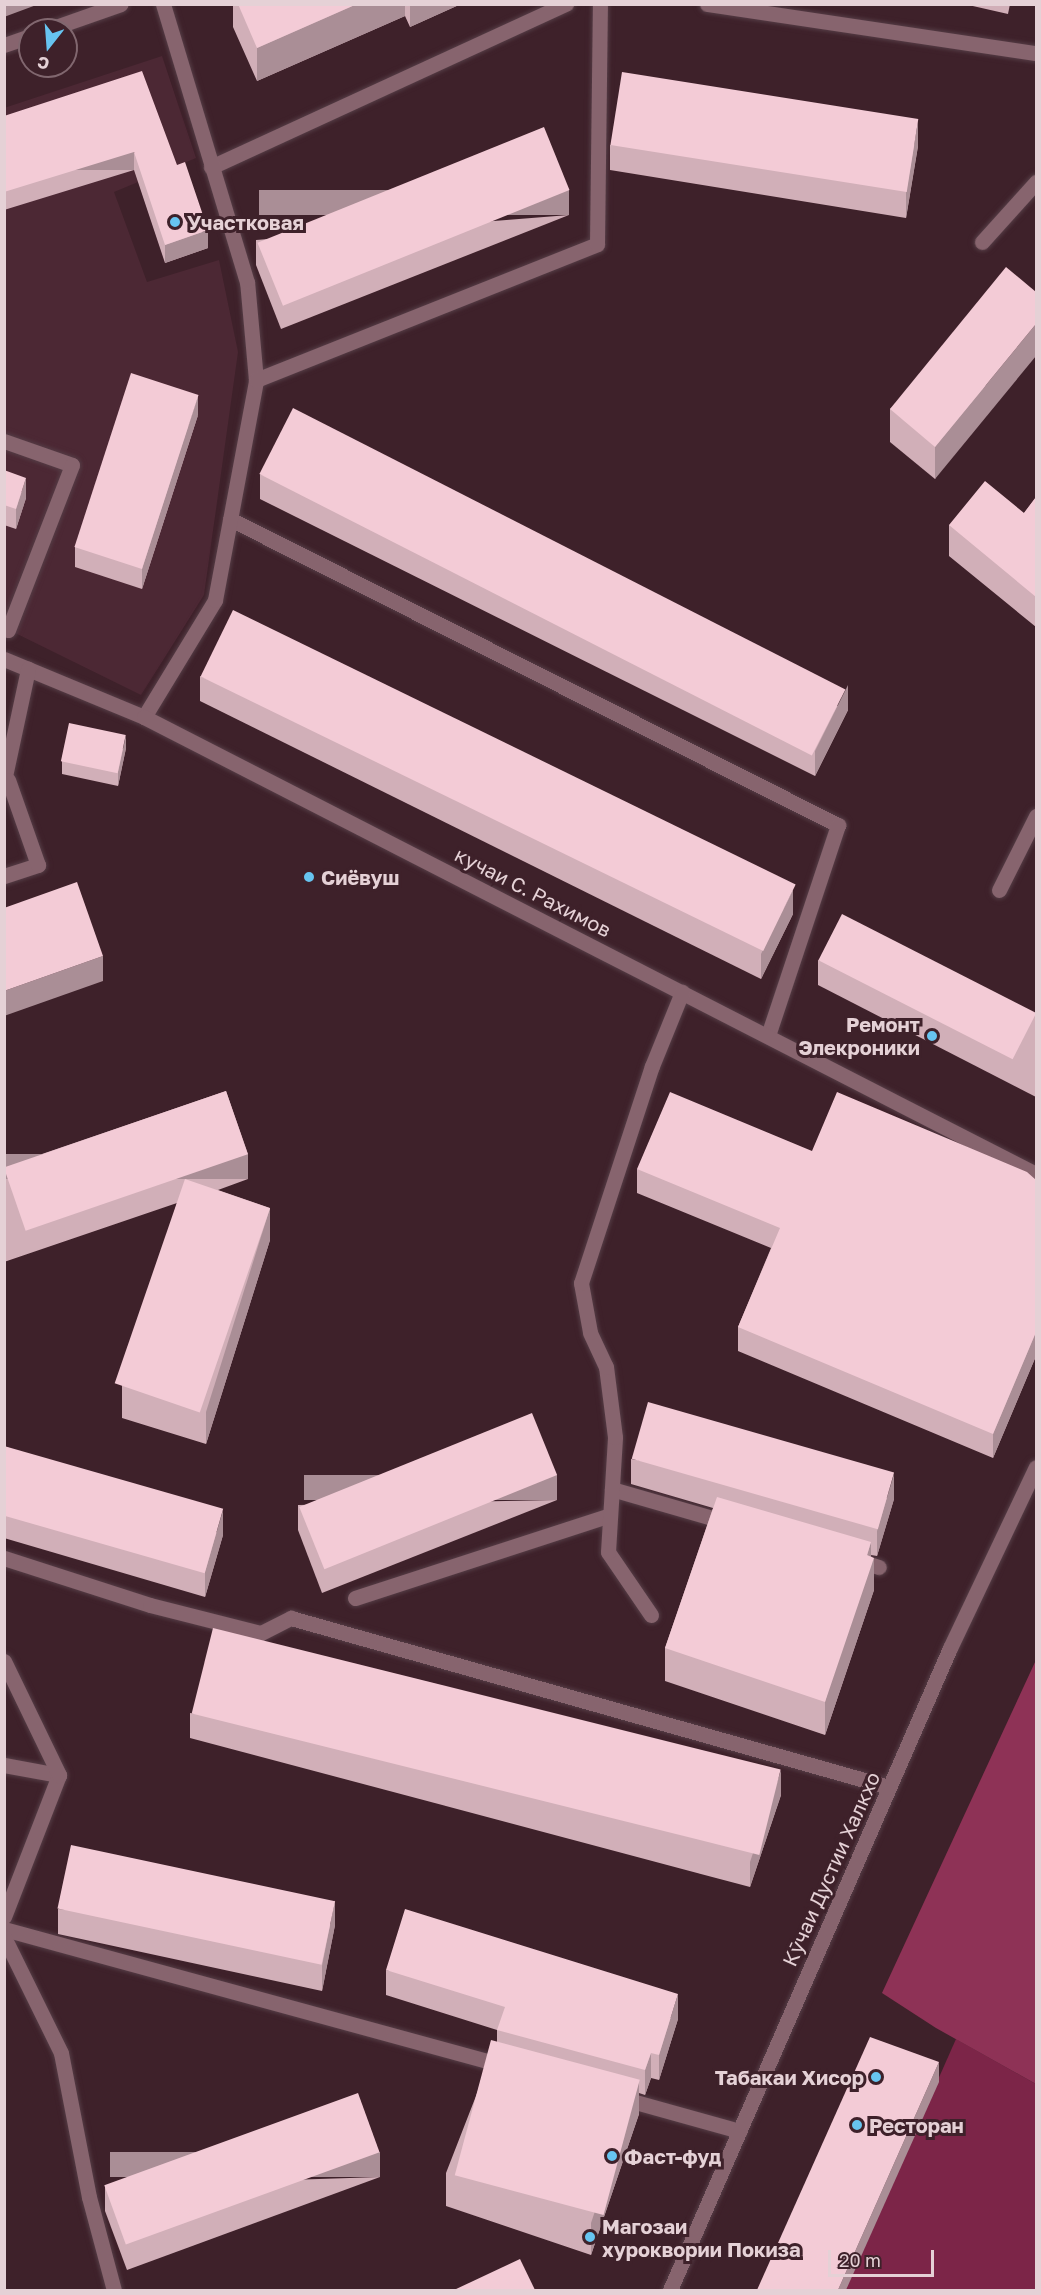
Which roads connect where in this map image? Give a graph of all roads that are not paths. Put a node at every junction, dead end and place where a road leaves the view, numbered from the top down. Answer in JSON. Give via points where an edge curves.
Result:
{"nodes":[{"id":1,"x":121,"y":4,"type":"edge"},
{"id":2,"x":163,"y":4,"type":"edge"},
{"id":3,"x":566,"y":4,"type":"edge"},
{"id":4,"x":600,"y":4,"type":"edge"},
{"id":5,"x":707,"y":4,"type":"edge"},
{"id":6,"x":78,"y":19,"type":"edge"},
{"id":7,"x":1036,"y":53,"type":"edge"},
{"id":8,"x":211,"y":167,"type":"junction"},
{"id":9,"x":1036,"y":182,"type":"edge"},
{"id":10,"x":982,"y":243,"type":"dead end"},
{"id":11,"x":256,"y":380,"type":"junction"},
{"id":12,"x":4,"y":441,"type":"edge"},
{"id":13,"x":230,"y":519,"type":"junction"},
{"id":14,"x":8,"y":630,"type":"dead end"},
{"id":15,"x":4,"y":659,"type":"edge"},
{"id":16,"x":28,"y":669,"type":"junction"},
{"id":17,"x":144,"y":717,"type":"junction"},
{"id":18,"x":6,"y":781,"type":"edge"},
{"id":19,"x":1036,"y":816,"type":"edge"},
{"id":20,"x":4,"y":876,"type":"edge"},
{"id":21,"x":999,"y":890,"type":"dead end"},
{"id":22,"x":682,"y":992,"type":"junction"},
{"id":23,"x":768,"y":1036,"type":"junction"},
{"id":24,"x":1036,"y":1174,"type":"edge"},
{"id":25,"x":1036,"y":1467,"type":"edge"},
{"id":26,"x":612,"y":1489,"type":"junction"},
{"id":27,"x":610,"y":1515,"type":"junction"},
{"id":28,"x":745,"y":1528,"type":"edge"},
{"id":29,"x":834,"y":1554,"type":"edge"},
{"id":30,"x":4,"y":1558,"type":"edge"},
{"id":31,"x":879,"y":1567,"type":"dead end"},
{"id":32,"x":355,"y":1598,"type":"dead end"},
{"id":33,"x":651,"y":1615,"type":"dead end"},
{"id":34,"x":4,"y":1661,"type":"edge"},
{"id":35,"x":4,"y":1765,"type":"edge"},
{"id":36,"x":59,"y":1775,"type":"junction"},
{"id":37,"x":889,"y":1788,"type":"junction"},
{"id":38,"x":4,"y":1917,"type":"edge"},
{"id":39,"x":4,"y":1929,"type":"edge"},
{"id":40,"x":4,"y":1937,"type":"edge"},
{"id":41,"x":522,"y":2071,"type":"edge"},
{"id":42,"x":603,"y":2093,"type":"edge"},
{"id":43,"x":739,"y":2131,"type":"junction"},
{"id":44,"x":114,"y":2290,"type":"edge"},
{"id":45,"x":670,"y":2290,"type":"edge"}],
"edges":[{"from":1,"to":6,"type":"street"},
{"from":2,"to":8,"type":"street"},
{"from":3,"to":8,"type":"street"},
{"from":4,"to":11,"type":"street","via":[[597,244]]},
{"from":5,"to":7,"type":"street"},
{"from":8,"to":11,"type":"street","via":[[247,282]]},
{"from":9,"to":10,"type":"street"},
{"from":11,"to":13,"type":"street"},
{"from":12,"to":14,"type":"street","via":[[72,465]]},
{"from":13,"to":17,"type":"street","via":[[215,600]]},
{"from":13,"to":23,"type":"street","via":[[838,825]]},
{"from":15,"to":16,"type":"street","name":"кучаи С. Рахимов"},
{"from":16,"to":17,"type":"street","name":"кучаи С. Рахимов"},
{"from":16,"to":18,"type":"street"},
{"from":17,"to":22,"type":"street","name":"кучаи С. Рахимов"},
{"from":18,"to":20,"type":"street","via":[[38,865]]},
{"from":19,"to":21,"type":"street"},
{"from":22,"to":23,"type":"street","name":"кучаи С. Рахимов"},
{"from":22,"to":26,"type":"street","via":[[652,1066],[581,1283],[590,1332],[606,1367],[615,1437]]},
{"from":23,"to":24,"type":"street","name":"кучаи С. Рахимов"},
{"from":25,"to":37,"type":"street","name":"Кӯчаи Дустии Халкхо"},
{"from":26,"to":27,"type":"street"},
{"from":26,"to":28,"type":"street"},
{"from":27,"to":32,"type":"street"},
{"from":27,"to":33,"type":"street","via":[[608,1552]]},
{"from":29,"to":31,"type":"street"},
{"from":30,"to":37,"type":"street","via":[[150,1605],[261,1633],[291,1618]]},
{"from":34,"to":36,"type":"street"},
{"from":35,"to":36,"type":"street"},
{"from":36,"to":38,"type":"street"},
{"from":37,"to":43,"type":"street","name":"Кӯчаи Дустии Халкхо"},
{"from":39,"to":41,"type":"street"},
{"from":40,"to":44,"type":"street","via":[[61,2053],[89,2197]]},
{"from":42,"to":43,"type":"street"},
{"from":43,"to":45,"type":"street","name":"Кӯчаи Дустии Халкхо"}]}
